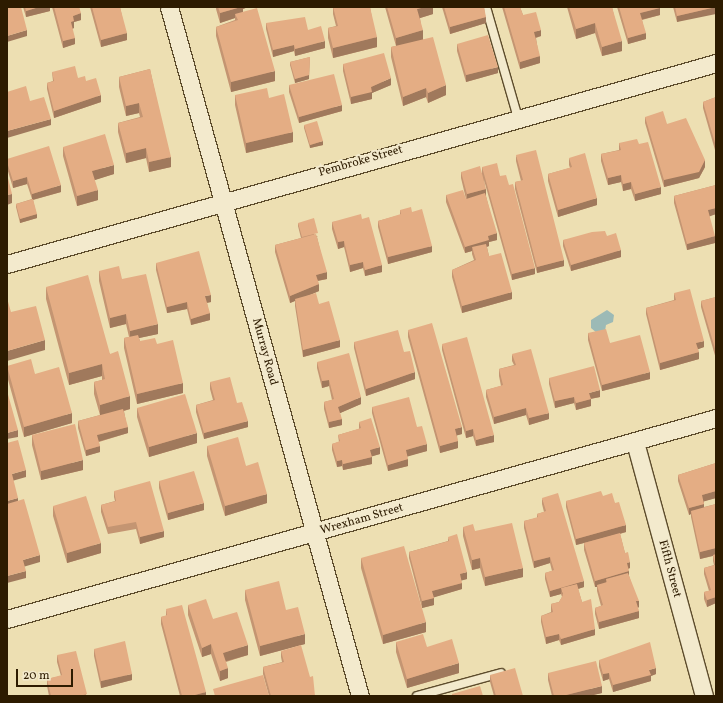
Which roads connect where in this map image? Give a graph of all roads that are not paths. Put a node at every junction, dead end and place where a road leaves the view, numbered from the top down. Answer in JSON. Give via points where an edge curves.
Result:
{"nodes":[{"id":1,"x":169,"y":7,"type":"edge"},
{"id":2,"x":486,"y":7,"type":"edge"},
{"id":3,"x":716,"y":62,"type":"edge"},
{"id":4,"x":518,"y":118,"type":"junction"},
{"id":5,"x":223,"y":202,"type":"junction"},
{"id":6,"x":7,"y":264,"type":"edge"},
{"id":7,"x":716,"y":418,"type":"edge"},
{"id":8,"x":634,"y":442,"type":"junction"},
{"id":9,"x":314,"y":533,"type":"junction"},
{"id":10,"x":7,"y":619,"type":"edge"},
{"id":11,"x":501,"y":673,"type":"edge"},
{"id":12,"x":360,"y":696,"type":"edge"},
{"id":13,"x":417,"y":696,"type":"edge"},
{"id":14,"x":704,"y":696,"type":"edge"}],
"edges":[{"from":1,"to":5,"type":"street","name":"Murray Road"},
{"from":2,"to":4,"type":"lane"},
{"from":3,"to":4,"type":"street","name":"Pembroke Street"},
{"from":4,"to":5,"type":"street","name":"Pembroke Street"},
{"from":5,"to":6,"type":"street","name":"Pembroke Street"},
{"from":5,"to":9,"type":"street","name":"Murray Road"},
{"from":7,"to":8,"type":"street","name":"Wrexham Street"},
{"from":8,"to":9,"type":"street","name":"Wrexham Street"},
{"from":8,"to":14,"type":"street","name":"Fifth Street"},
{"from":9,"to":10,"type":"street","name":"Wrexham Street"},
{"from":9,"to":12,"type":"street","name":"Murray Road"},
{"from":11,"to":13,"type":"lane"}]}
